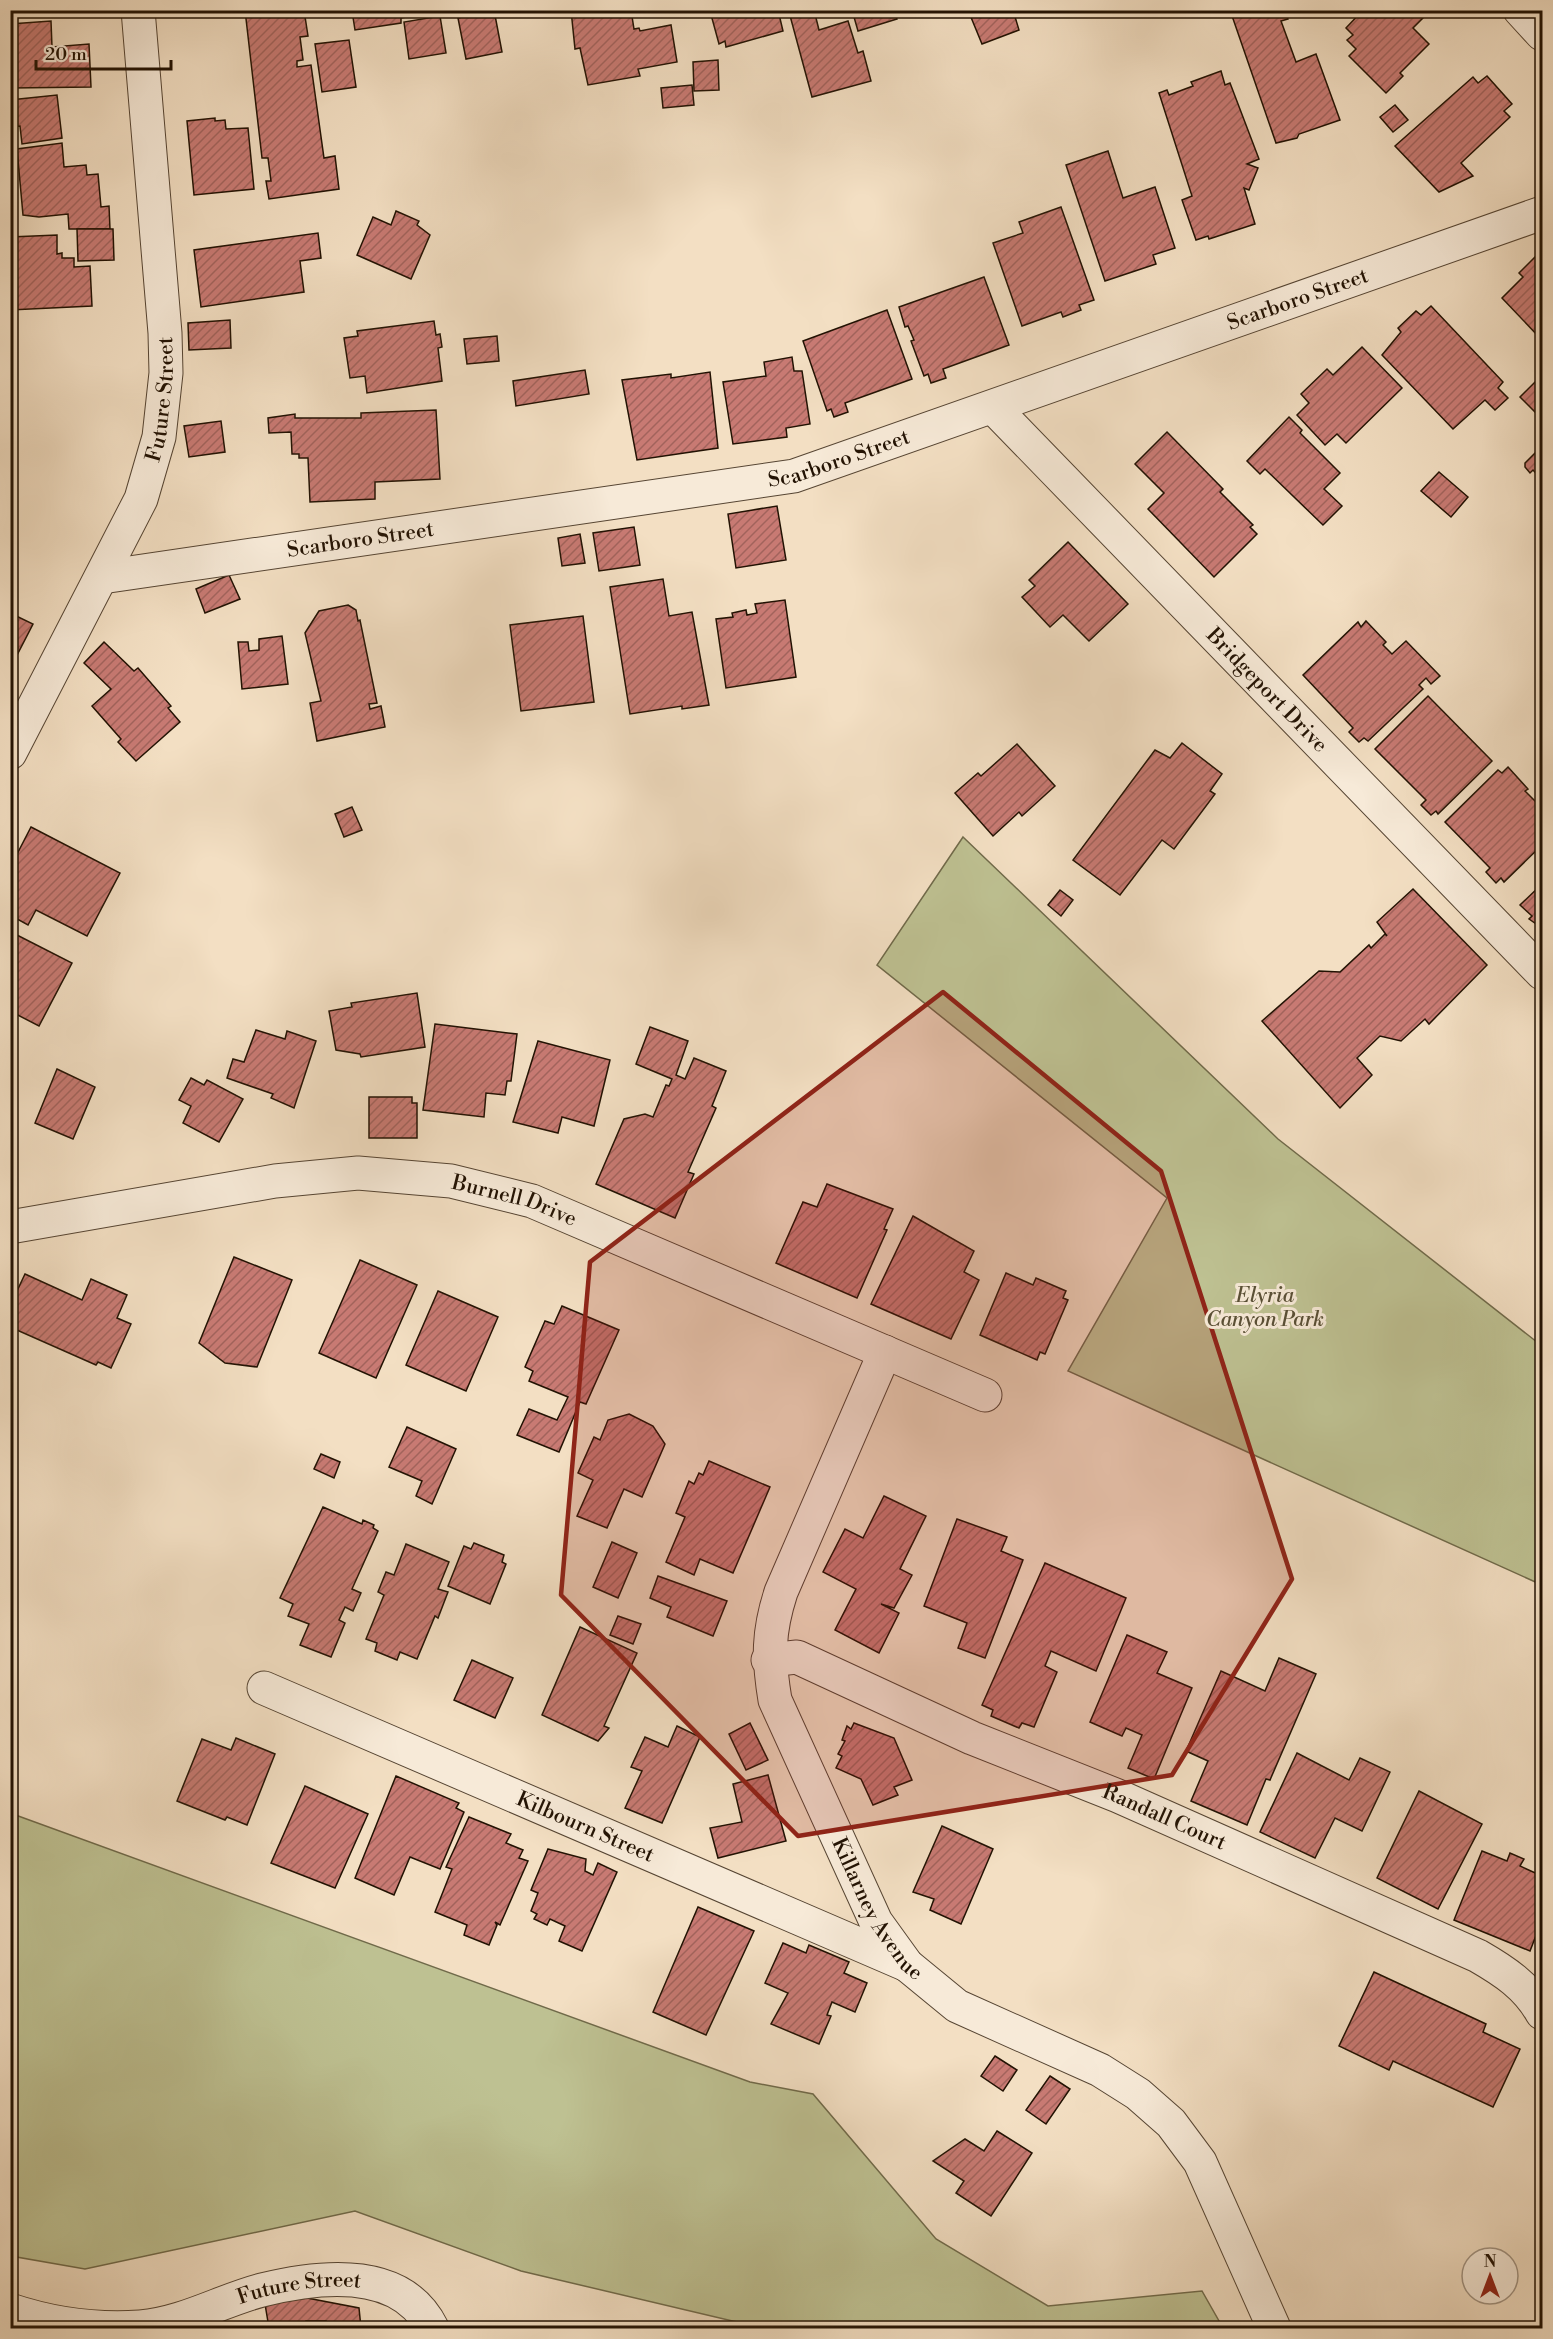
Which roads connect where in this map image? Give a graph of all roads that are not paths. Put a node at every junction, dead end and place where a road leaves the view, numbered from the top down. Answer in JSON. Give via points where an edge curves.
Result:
{"nodes":[{"id":1,"x":138,"y":10,"type":"edge"},
{"id":2,"x":1520,"y":10,"type":"edge"},
{"id":3,"x":1542,"y":34,"type":"edge"},
{"id":4,"x":1542,"y":213,"type":"edge"},
{"id":5,"x":993,"y":407,"type":"junction"},
{"id":6,"x":102,"y":577,"type":"junction"},
{"id":7,"x":10,"y":753,"type":"edge"},
{"id":8,"x":1542,"y":973,"type":"edge"},
{"id":9,"x":10,"y":1227,"type":"edge"},
{"id":10,"x":885,"y":1352,"type":"junction"},
{"id":11,"x":985,"y":1395,"type":"dead end"},
{"id":12,"x":768,"y":1660,"type":"junction"},
{"id":13,"x":264,"y":1688,"type":"dead end"},
{"id":14,"x":907,"y":1965,"type":"junction"},
{"id":15,"x":1542,"y":2013,"type":"edge"},
{"id":16,"x":10,"y":2310,"type":"edge"},
{"id":17,"x":432,"y":2328,"type":"edge"},
{"id":18,"x":1274,"y":2328,"type":"edge"}],
"edges":[{"from":1,"to":6,"type":"street","name":"Future Street","via":[[166,373],[159,437],[141,499]]},
{"from":2,"to":3,"type":"street"},
{"from":4,"to":5,"type":"street","name":"Scarboro Street"},
{"from":5,"to":6,"type":"street","name":"Scarboro Street","via":[[795,476]]},
{"from":5,"to":8,"type":"street","name":"Bridgeport Drive"},
{"from":6,"to":7,"type":"street","name":"Future Street"},
{"from":9,"to":10,"type":"street","name":"Burnell Drive","via":[[275,1181],[358,1173],[451,1181],[532,1201]]},
{"from":10,"to":11,"type":"street","name":"Burnell Drive"},
{"from":10,"to":12,"type":"street","name":"Killarney Avenue","via":[[781,1592],[772,1620]]},
{"from":12,"to":14,"type":"street","name":"Killarney Avenue","via":[[775,1700],[861,1890],[876,1922]]},
{"from":12,"to":15,"type":"street","name":"Randall Court","via":[[797,1657],[972,1738],[1118,1796],[1478,1956],[1513,1977]]},
{"from":13,"to":14,"type":"street","name":"Kilbourn Street"},
{"from":14,"to":18,"type":"street","name":"Killarney Avenue","via":[[957,2006],[1100,2070],[1138,2094],[1171,2123],[1200,2162]]},
{"from":16,"to":17,"type":"street","name":"Future Street","via":[[83,2326],[141,2326],[192,2317],[259,2291],[311,2280],[365,2281],[399,2291],[423,2310]]}]}
